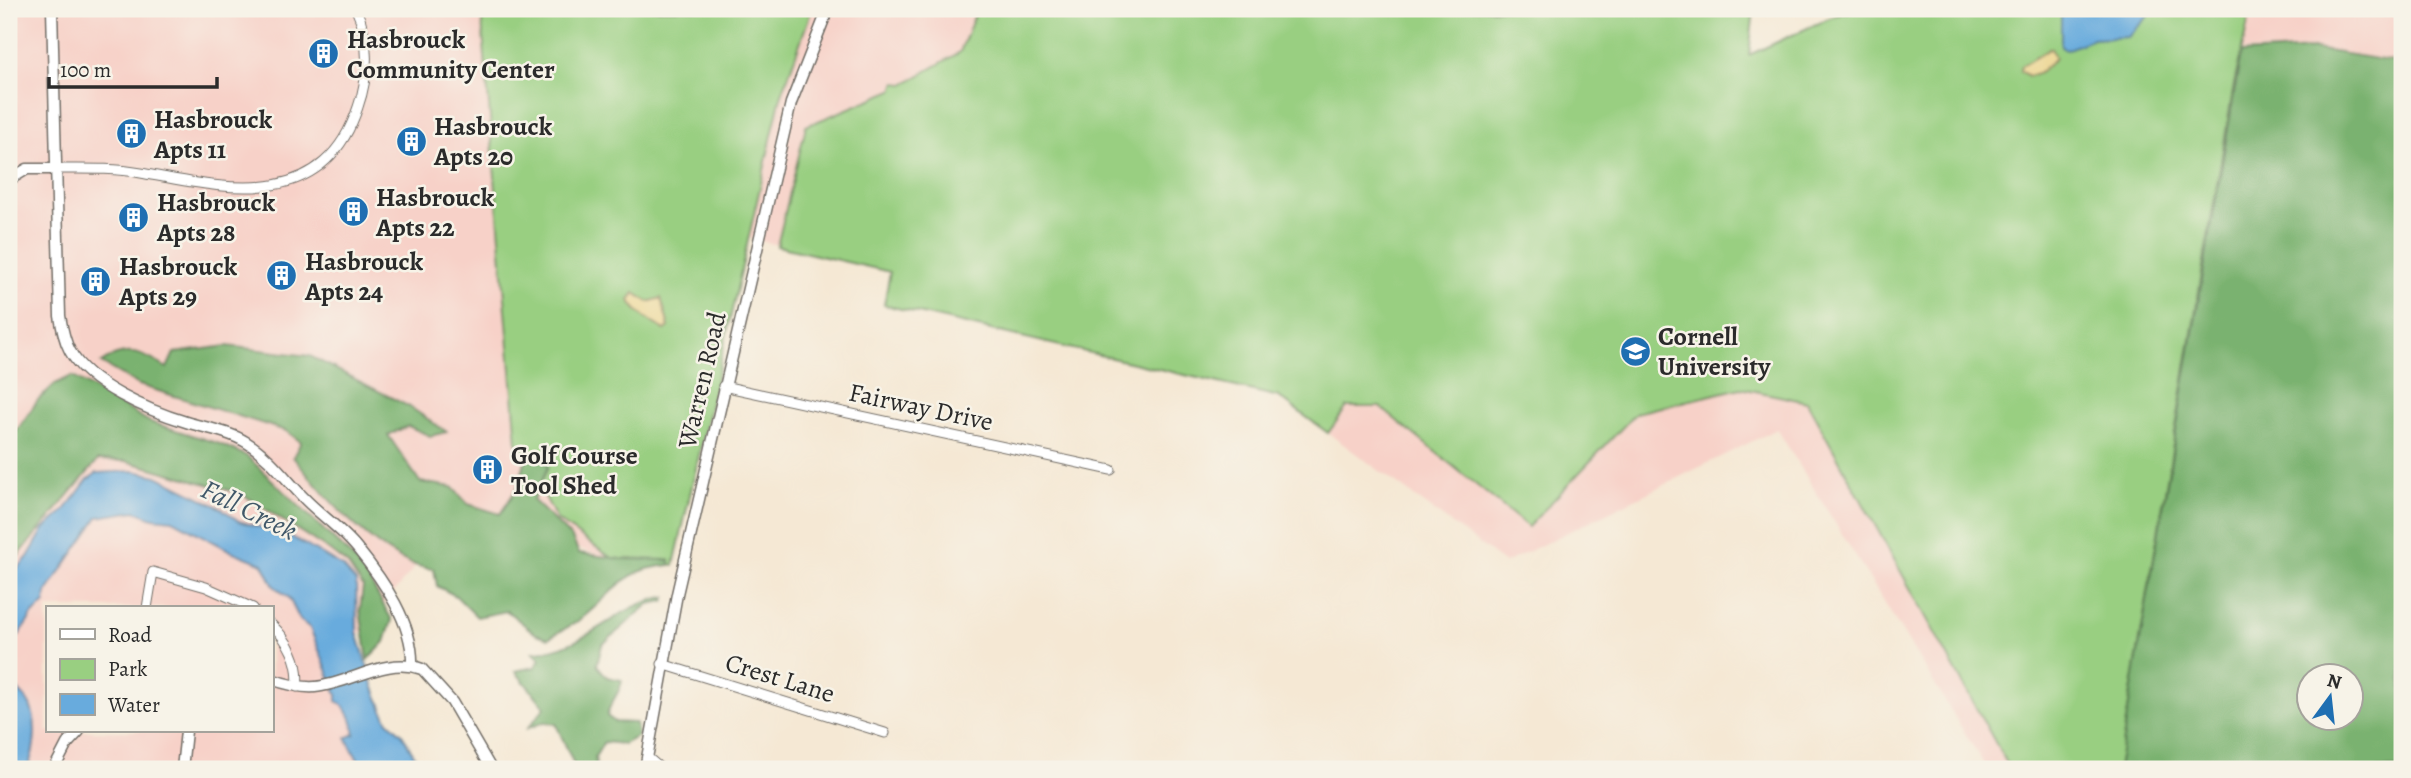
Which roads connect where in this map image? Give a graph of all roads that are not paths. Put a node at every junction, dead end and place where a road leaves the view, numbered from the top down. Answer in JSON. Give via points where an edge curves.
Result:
{"nodes":[{"id":1,"x":52,"y":9,"type":"edge"},
{"id":2,"x":356,"y":9,"type":"edge"},
{"id":3,"x":828,"y":9,"type":"edge"},
{"id":4,"x":57,"y":169,"type":"junction"},
{"id":5,"x":9,"y":180,"type":"edge"},
{"id":6,"x":723,"y":386,"type":"junction"},
{"id":7,"x":1111,"y":470,"type":"dead end"},
{"id":8,"x":147,"y":606,"type":"edge"},
{"id":9,"x":249,"y":606,"type":"edge"},
{"id":10,"x":273,"y":626,"type":"edge"},
{"id":11,"x":662,"y":664,"type":"junction"},
{"id":12,"x":412,"y":666,"type":"junction"},
{"id":13,"x":273,"y":680,"type":"edge"},
{"id":14,"x":297,"y":687,"type":"junction"},
{"id":15,"x":78,"y":732,"type":"edge"},
{"id":16,"x":186,"y":732,"type":"edge"},
{"id":17,"x":885,"y":733,"type":"dead end"},
{"id":18,"x":647,"y":757,"type":"junction"},
{"id":19,"x":54,"y":769,"type":"edge"},
{"id":20,"x":181,"y":769,"type":"edge"},
{"id":21,"x":491,"y":769,"type":"edge"},
{"id":22,"x":645,"y":769,"type":"edge"},
{"id":23,"x":661,"y":769,"type":"edge"}],
"edges":[{"from":1,"to":4,"type":"street"},
{"from":2,"to":4,"type":"street","via":[[366,52],[364,89],[345,136],[311,170],[288,182],[252,189],[190,184],[117,169]]},
{"from":3,"to":6,"type":"street","name":"Warren Road","via":[[794,93]]},
{"from":4,"to":5,"type":"street","via":[[27,169]]},
{"from":4,"to":12,"type":"street","via":[[60,316],[70,352],[88,373],[130,399],[159,413],[224,432],[263,454],[356,546],[388,591],[410,637]]},
{"from":6,"to":7,"type":"street","name":"Fairway Drive"},
{"from":6,"to":11,"type":"street","name":"Warren Road"},
{"from":8,"to":9,"type":"street","via":[[153,572],[206,587]]},
{"from":10,"to":14,"type":"street","via":[[294,657]]},
{"from":11,"to":17,"type":"street","name":"Crest Lane"},
{"from":11,"to":18,"type":"street","name":"Warren Road"},
{"from":12,"to":14,"type":"street","via":[[380,668],[326,685]]},
{"from":12,"to":21,"type":"street","via":[[422,669],[452,702]]},
{"from":13,"to":14,"type":"street"},
{"from":15,"to":19,"type":"street"},
{"from":16,"to":20,"type":"street"},
{"from":18,"to":22,"type":"street","name":"Warren Road"},
{"from":18,"to":23,"type":"street"}]}
